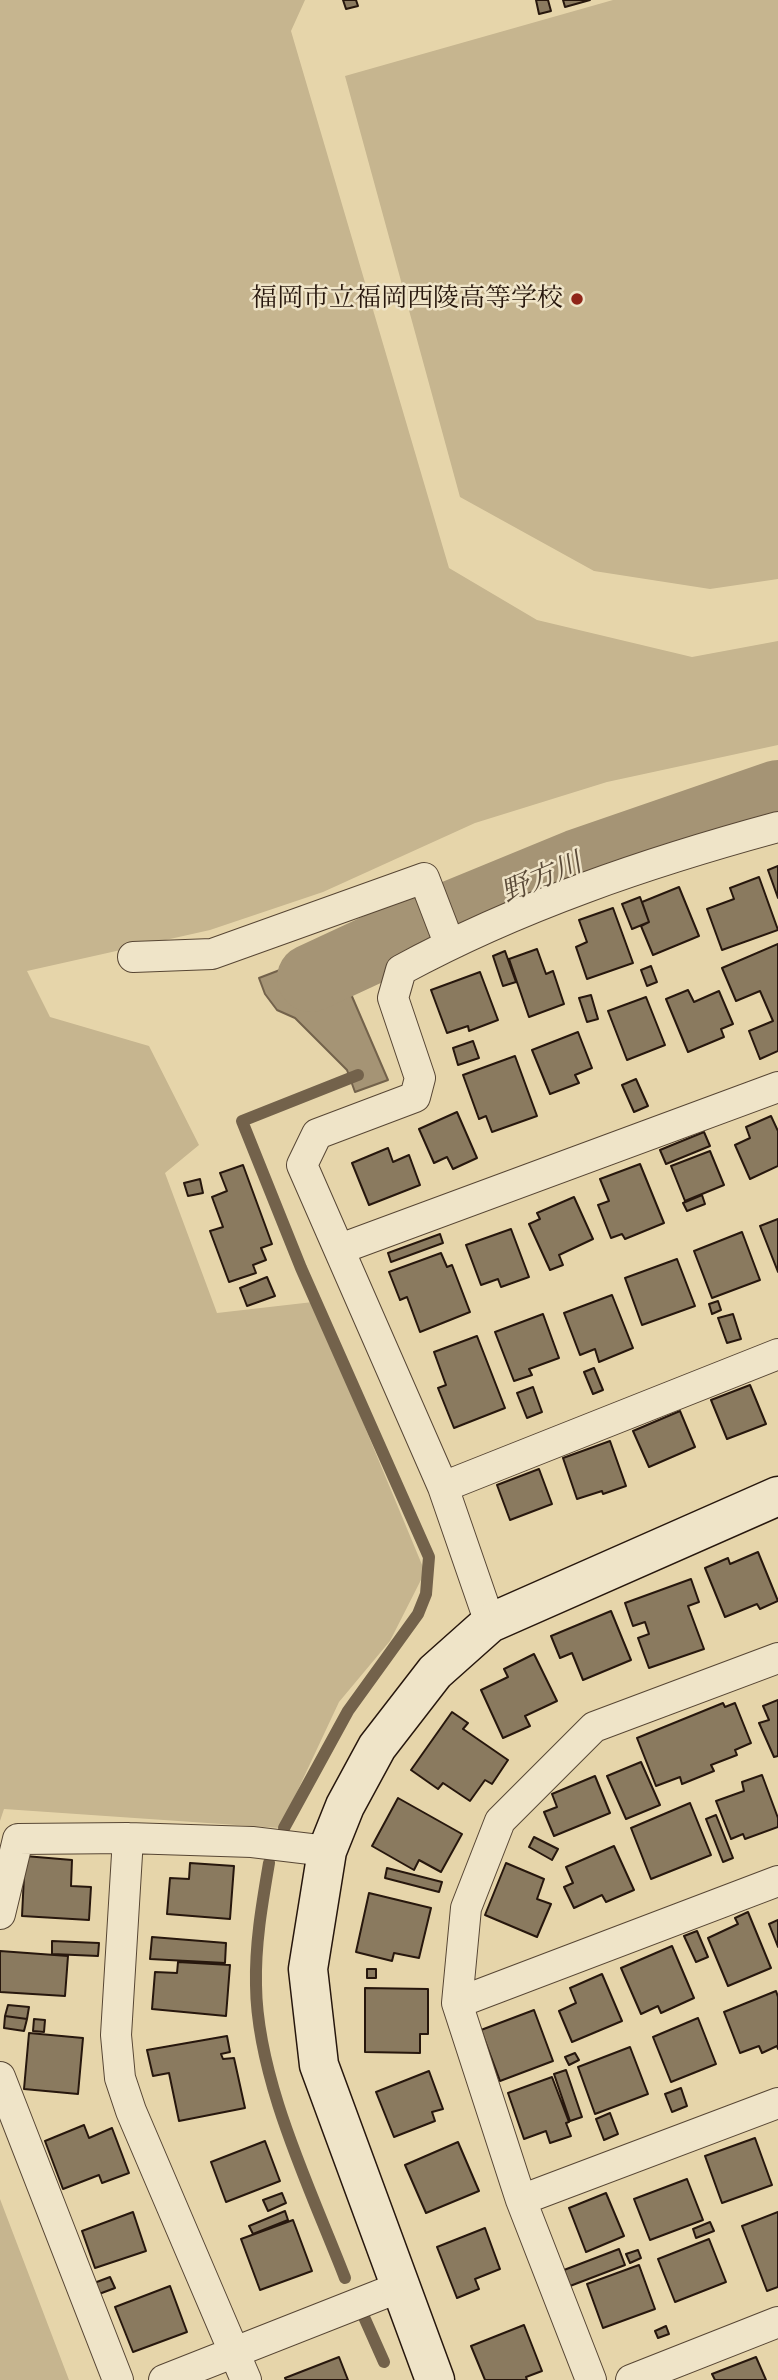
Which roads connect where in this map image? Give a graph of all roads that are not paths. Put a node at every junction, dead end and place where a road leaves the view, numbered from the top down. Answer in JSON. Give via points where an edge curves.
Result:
{"nodes":[{"id":1,"x":778,"y":827,"type":"edge"},
{"id":2,"x":449,"y":943,"type":"junction"},
{"id":3,"x":133,"y":957,"type":"dead end"},
{"id":4,"x":778,"y":1087,"type":"edge"},
{"id":5,"x":340,"y":1249,"type":"junction"},
{"id":6,"x":778,"y":1354,"type":"edge"},
{"id":7,"x":443,"y":1487,"type":"junction"},
{"id":8,"x":778,"y":1496,"type":"edge"},
{"id":9,"x":490,"y":1623,"type":"junction"},
{"id":10,"x":778,"y":1658,"type":"edge"},
{"id":11,"x":128,"y":1838,"type":"junction"},
{"id":12,"x":327,"y":1851,"type":"junction"},
{"id":13,"x":778,"y":1881,"type":"edge"},
{"id":14,"x":0,"y":1914,"type":"edge"},
{"id":15,"x":457,"y":2003,"type":"junction"},
{"id":16,"x":0,"y":2077,"type":"edge"},
{"id":17,"x":778,"y":2103,"type":"edge"},
{"id":18,"x":521,"y":2200,"type":"junction"},
{"id":19,"x":400,"y":2287,"type":"junction"},
{"id":20,"x":778,"y":2322,"type":"edge"},
{"id":21,"x":236,"y":2352,"type":"junction"},
{"id":22,"x":118,"y":2380,"type":"edge"},
{"id":23,"x":164,"y":2380,"type":"edge"},
{"id":24,"x":246,"y":2380,"type":"edge"},
{"id":25,"x":435,"y":2380,"type":"edge"},
{"id":26,"x":591,"y":2380,"type":"edge"},
{"id":27,"x":631,"y":2380,"type":"edge"}],
"edges":[{"from":1,"to":2,"type":"street","via":[[705,846],[586,887]]},
{"from":2,"to":3,"type":"street","via":[[424,878],[212,954]]},
{"from":2,"to":5,"type":"street","via":[[401,970],[393,998],[420,1078],[415,1097],[317,1134],[302,1165]]},
{"from":4,"to":5,"type":"street"},
{"from":5,"to":7,"type":"street"},
{"from":6,"to":7,"type":"street"},
{"from":7,"to":9,"type":"street"},
{"from":8,"to":9,"type":"street"},
{"from":9,"to":12,"type":"street","via":[[435,1672],[377,1747]]},
{"from":10,"to":15,"type":"street","via":[[594,1727],[500,1821],[466,1908]]},
{"from":11,"to":12,"type":"street","via":[[252,1842]]},
{"from":11,"to":14,"type":"street","via":[[18,1839]]},
{"from":11,"to":21,"type":"street","via":[[116,2035],[120,2078]]},
{"from":12,"to":19,"type":"street","via":[[308,1969],[319,2065]]},
{"from":13,"to":15,"type":"street"},
{"from":15,"to":18,"type":"street"},
{"from":16,"to":22,"type":"street"},
{"from":17,"to":18,"type":"street"},
{"from":18,"to":26,"type":"street"},
{"from":19,"to":21,"type":"street"},
{"from":19,"to":25,"type":"street"},
{"from":20,"to":27,"type":"street"},
{"from":21,"to":23,"type":"street"},
{"from":21,"to":24,"type":"street"}]}
